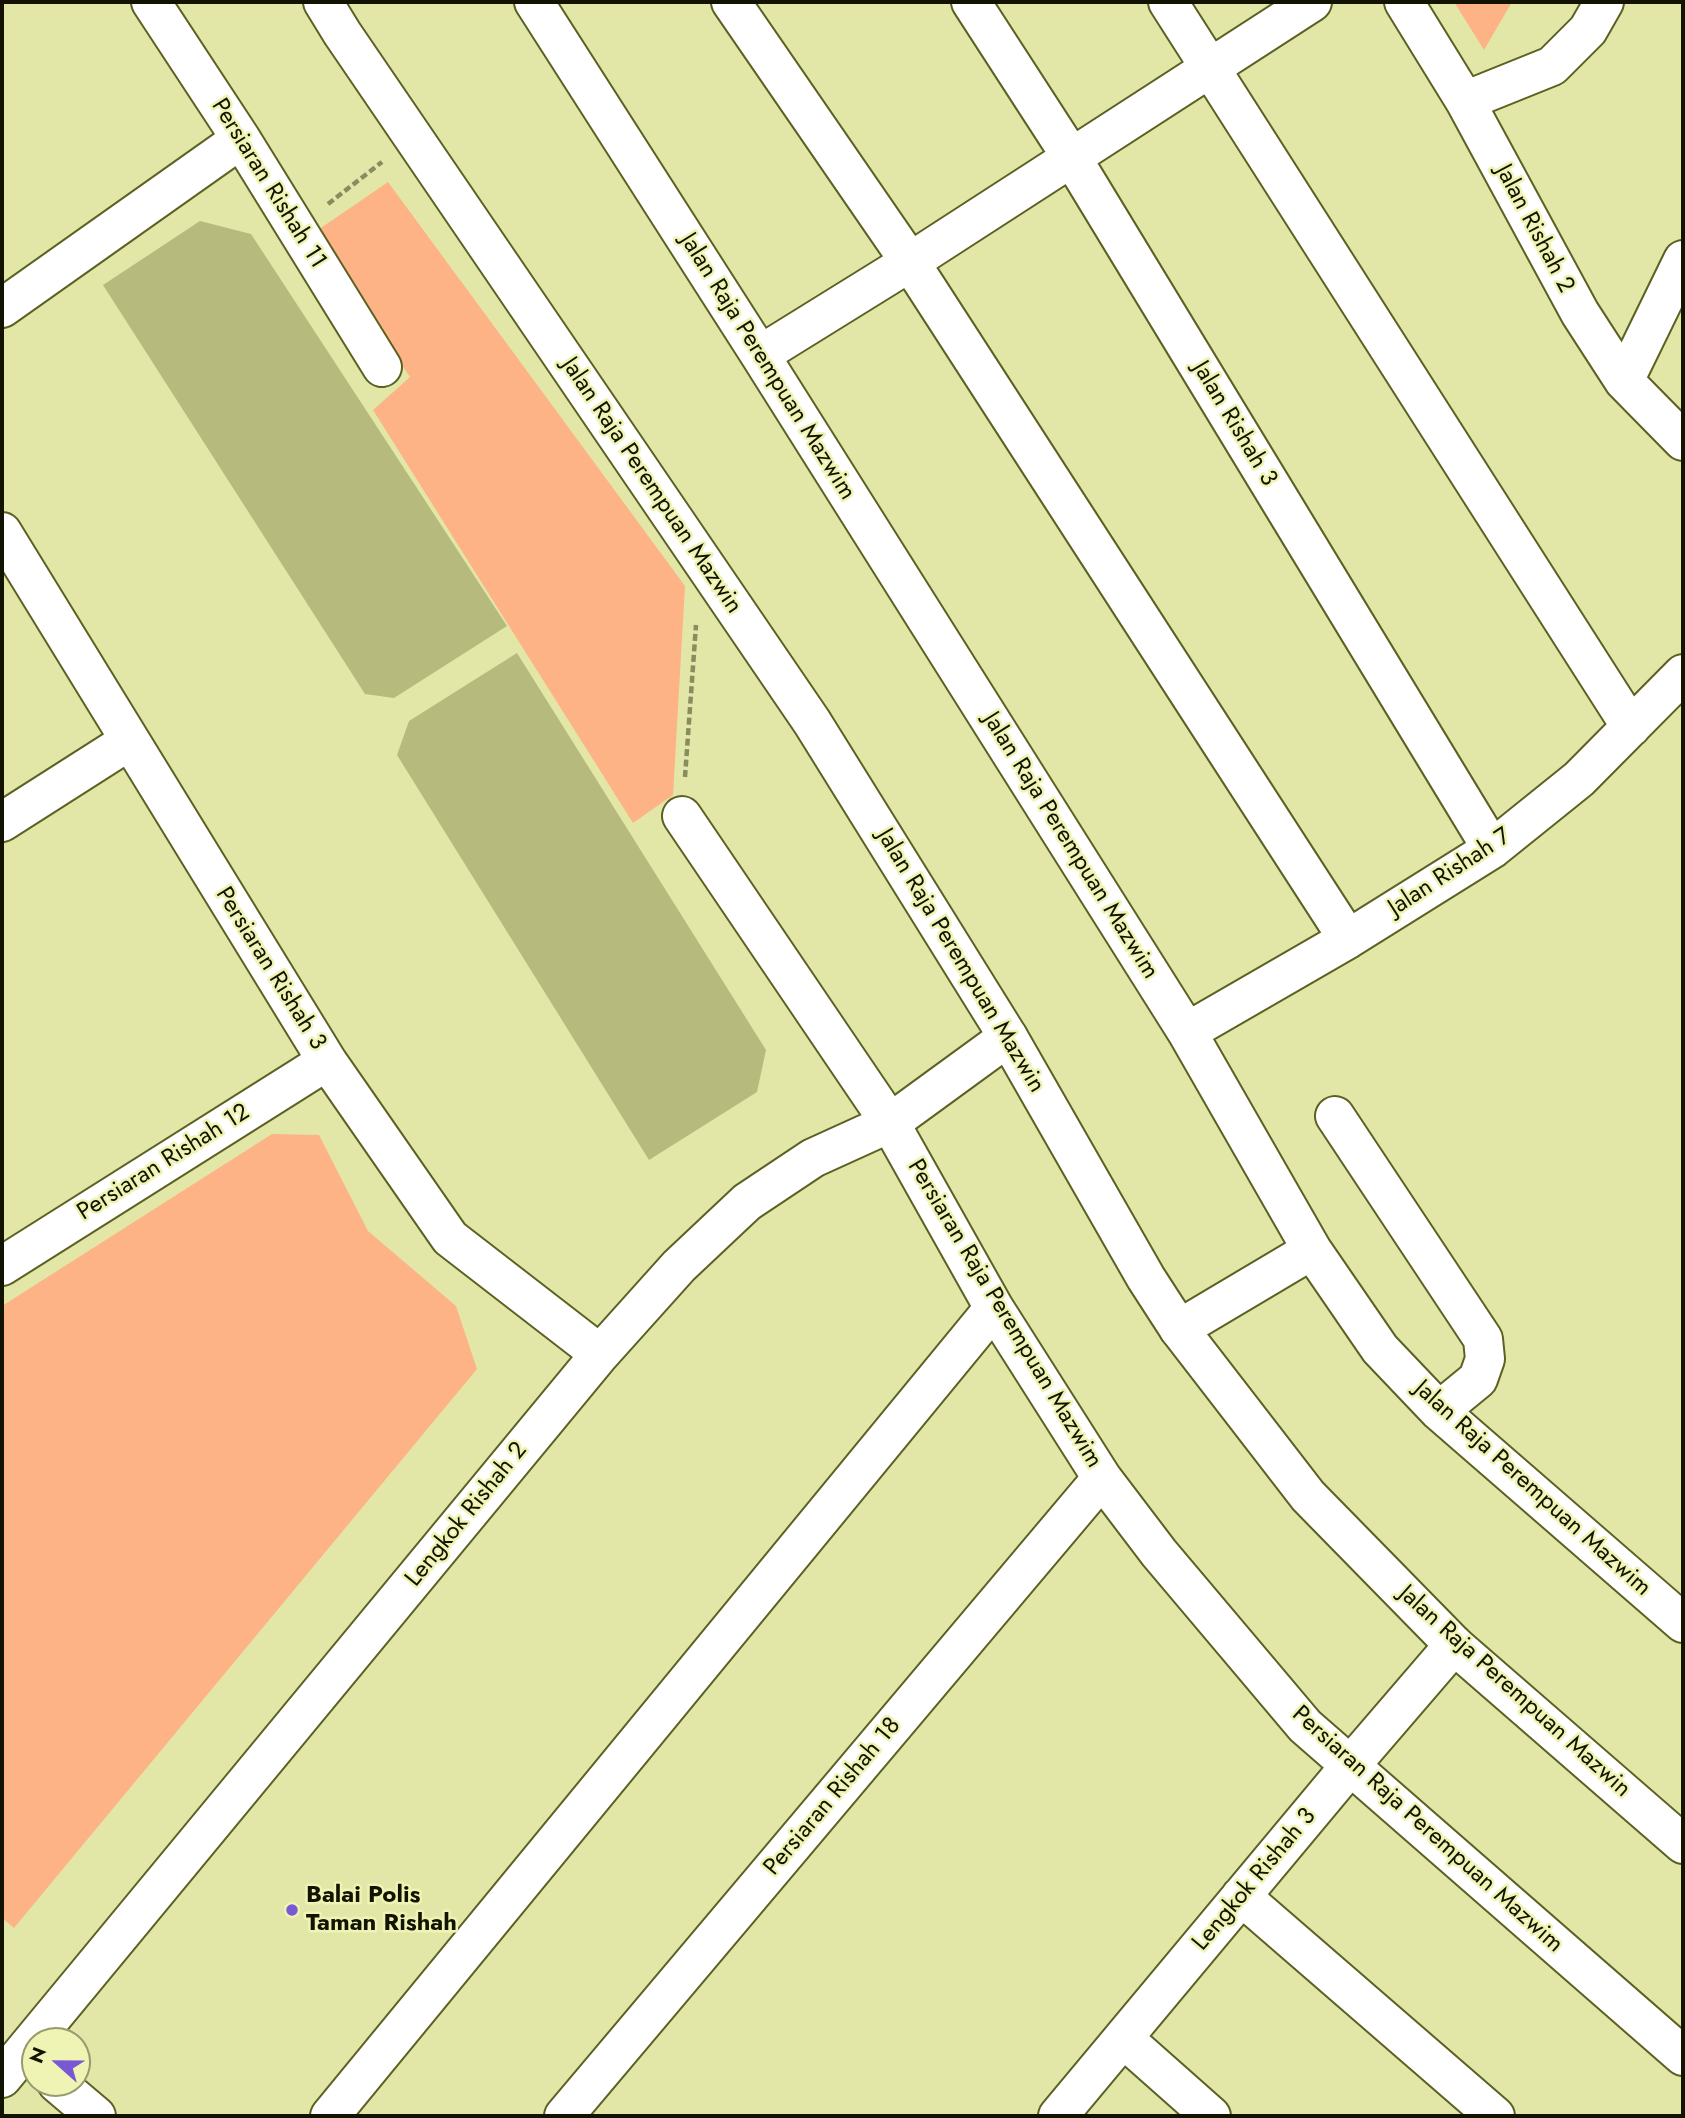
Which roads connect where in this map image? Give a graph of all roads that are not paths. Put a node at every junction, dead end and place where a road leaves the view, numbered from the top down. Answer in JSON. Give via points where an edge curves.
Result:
{"nodes":[{"id":1,"x":150,"y":2,"type":"edge"},
{"id":2,"x":323,"y":2,"type":"edge"},
{"id":3,"x":534,"y":2,"type":"edge"},
{"id":4,"x":732,"y":2,"type":"edge"},
{"id":5,"x":971,"y":2,"type":"edge"},
{"id":6,"x":1168,"y":2,"type":"edge"},
{"id":7,"x":1312,"y":2,"type":"edge"},
{"id":8,"x":1404,"y":2,"type":"edge"},
{"id":9,"x":1604,"y":2,"type":"edge"},
{"id":10,"x":1210,"y":66,"type":"junction"},
{"id":11,"x":1465,"y":101,"type":"junction"},
{"id":12,"x":241,"y":139,"type":"junction"},
{"id":13,"x":1072,"y":158,"type":"junction"},
{"id":14,"x":1683,"y":260,"type":"edge"},
{"id":15,"x":909,"y":262,"type":"junction"},
{"id":16,"x":2,"y":308,"type":"edge"},
{"id":17,"x":760,"y":355,"type":"junction"},
{"id":18,"x":382,"y":367,"type":"dead end"},
{"id":19,"x":1624,"y":381,"type":"junction"},
{"id":20,"x":1683,"y":441,"type":"edge"},
{"id":21,"x":2,"y":532,"type":"edge"},
{"id":22,"x":1683,"y":674,"type":"edge"},
{"id":23,"x":1631,"y":727,"type":"junction"},
{"id":24,"x":129,"y":741,"type":"junction"},
{"id":25,"x":682,"y":816,"type":"road end"},
{"id":26,"x":2,"y":822,"type":"edge"},
{"id":27,"x":1492,"y":849,"type":"junction"},
{"id":28,"x":1348,"y":939,"type":"junction"},
{"id":29,"x":1187,"y":1032,"type":"junction"},
{"id":30,"x":1008,"y":1037,"type":"junction"},
{"id":31,"x":327,"y":1061,"type":"junction"},
{"id":32,"x":1335,"y":1116,"type":"dead end"},
{"id":33,"x":890,"y":1123,"type":"junction"},
{"id":34,"x":1312,"y":1250,"type":"junction"},
{"id":35,"x":2,"y":1266,"type":"edge"},
{"id":36,"x":994,"y":1308,"type":"junction"},
{"id":37,"x":1179,"y":1329,"type":"junction"},
{"id":38,"x":600,"y":1354,"type":"junction"},
{"id":39,"x":1438,"y":1411,"type":"junction"},
{"id":40,"x":1102,"y":1478,"type":"junction"},
{"id":41,"x":1683,"y":1623,"type":"edge"},
{"id":42,"x":1454,"y":1645,"type":"junction"},
{"id":43,"x":1350,"y":1766,"type":"junction"},
{"id":44,"x":1683,"y":1844,"type":"edge"},
{"id":45,"x":1241,"y":1896,"type":"junction"},
{"id":46,"x":1123,"y":2038,"type":"junction"},
{"id":47,"x":1683,"y":2056,"type":"edge"},
{"id":48,"x":15,"y":2058,"type":"edge"},
{"id":49,"x":74,"y":2097,"type":"edge"},
{"id":50,"x":96,"y":2116,"type":"edge"},
{"id":51,"x":330,"y":2116,"type":"edge"},
{"id":52,"x":564,"y":2116,"type":"edge"},
{"id":53,"x":1058,"y":2116,"type":"edge"},
{"id":54,"x":1211,"y":2116,"type":"edge"},
{"id":55,"x":1495,"y":2116,"type":"edge"}],
"edges":[{"from":1,"to":12,"type":"street","name":"Persiaran Rishah 11"},
{"from":2,"to":30,"type":"street","name":"Jalan Raja Perempuan Mazwin","via":[[812,722]]},
{"from":3,"to":17,"type":"street","name":"Jalan Raja Perempuan Mazwim"},
{"from":4,"to":15,"type":"street"},
{"from":5,"to":13,"type":"street","name":"Jalan Rishah 3"},
{"from":6,"to":10,"type":"street"},
{"from":7,"to":10,"type":"street"},
{"from":8,"to":11,"type":"street","name":"Jalan Rishah 2"},
{"from":9,"to":11,"type":"street","via":[[1587,30],[1552,66]]},
{"from":10,"to":13,"type":"street"},
{"from":10,"to":23,"type":"street"},
{"from":11,"to":19,"type":"street","name":"Jalan Rishah 2","via":[[1580,313]]},
{"from":12,"to":16,"type":"street"},
{"from":12,"to":18,"type":"street","name":"Persiaran Rishah 11"},
{"from":13,"to":15,"type":"street"},
{"from":13,"to":27,"type":"street","name":"Jalan Rishah 3"},
{"from":14,"to":19,"type":"street"},
{"from":15,"to":17,"type":"street"},
{"from":15,"to":28,"type":"street"},
{"from":17,"to":29,"type":"street","name":"Jalan Raja Perempuan Mazwim"},
{"from":19,"to":20,"type":"street","name":"Jalan Rishah 2"},
{"from":21,"to":24,"type":"street","name":"Persiaran Rishah 3"},
{"from":22,"to":23,"type":"street","name":"Jalan Rishah 7"},
{"from":23,"to":27,"type":"street","name":"Jalan Rishah 7","via":[[1579,779]]},
{"from":24,"to":26,"type":"street"},
{"from":24,"to":31,"type":"street","name":"Persiaran Rishah 3"},
{"from":25,"to":33,"type":"street","name":"Persiaran Raja Perempuan Mazwim"},
{"from":27,"to":28,"type":"street","name":"Jalan Rishah 7"},
{"from":28,"to":29,"type":"street","name":"Jalan Rishah 7"},
{"from":29,"to":34,"type":"street","name":"Jalan Raja Perempuan Mazwim"},
{"from":30,"to":33,"type":"street","name":"Lengkok Rishah 2"},
{"from":30,"to":37,"type":"street","name":"Jalan Raja Perempuan Mazwin"},
{"from":31,"to":35,"type":"street","name":"Persiaran Rishah 12"},
{"from":31,"to":38,"type":"street","name":"Persiaran Rishah 3","via":[[450,1238]]},
{"from":32,"to":39,"type":"street","via":[[1483,1339],[1485,1359],[1478,1379]]},
{"from":33,"to":36,"type":"street","name":"Persiaran Raja Perempuan Mazwim"},
{"from":33,"to":38,"type":"street","name":"Lengkok Rishah 2","via":[[813,1158],[747,1202],[679,1266]]},
{"from":34,"to":37,"type":"street"},
{"from":34,"to":39,"type":"street","name":"Jalan Raja Perempuan Mazwim","via":[[1380,1349]]},
{"from":36,"to":40,"type":"street","name":"Persiaran Raja Perempuan Mazwim"},
{"from":36,"to":51,"type":"street"},
{"from":37,"to":42,"type":"street","name":"Jalan Raja Perempuan Mazwin","via":[[1308,1496]]},
{"from":38,"to":48,"type":"street","name":"Lengkok Rishah 2"},
{"from":39,"to":41,"type":"street","name":"Jalan Raja Perempuan Mazwim"},
{"from":40,"to":43,"type":"street","name":"Persiaran Raja Perempuan Mazwim","via":[[1297,1717]]},
{"from":40,"to":52,"type":"street","name":"Persiaran Rishah 18"},
{"from":42,"to":43,"type":"street","name":"Lengkok Rishah 3"},
{"from":42,"to":44,"type":"street","name":"Jalan Raja Perempuan Mazwin"},
{"from":43,"to":45,"type":"street","name":"Lengkok Rishah 3"},
{"from":43,"to":47,"type":"street","name":"Persiaran Raja Perempuan Mazwim"},
{"from":45,"to":46,"type":"street","name":"Lengkok Rishah 3"},
{"from":45,"to":55,"type":"street"},
{"from":46,"to":53,"type":"street","name":"Lengkok Rishah 3"},
{"from":46,"to":54,"type":"street"},
{"from":49,"to":50,"type":"street"}]}
